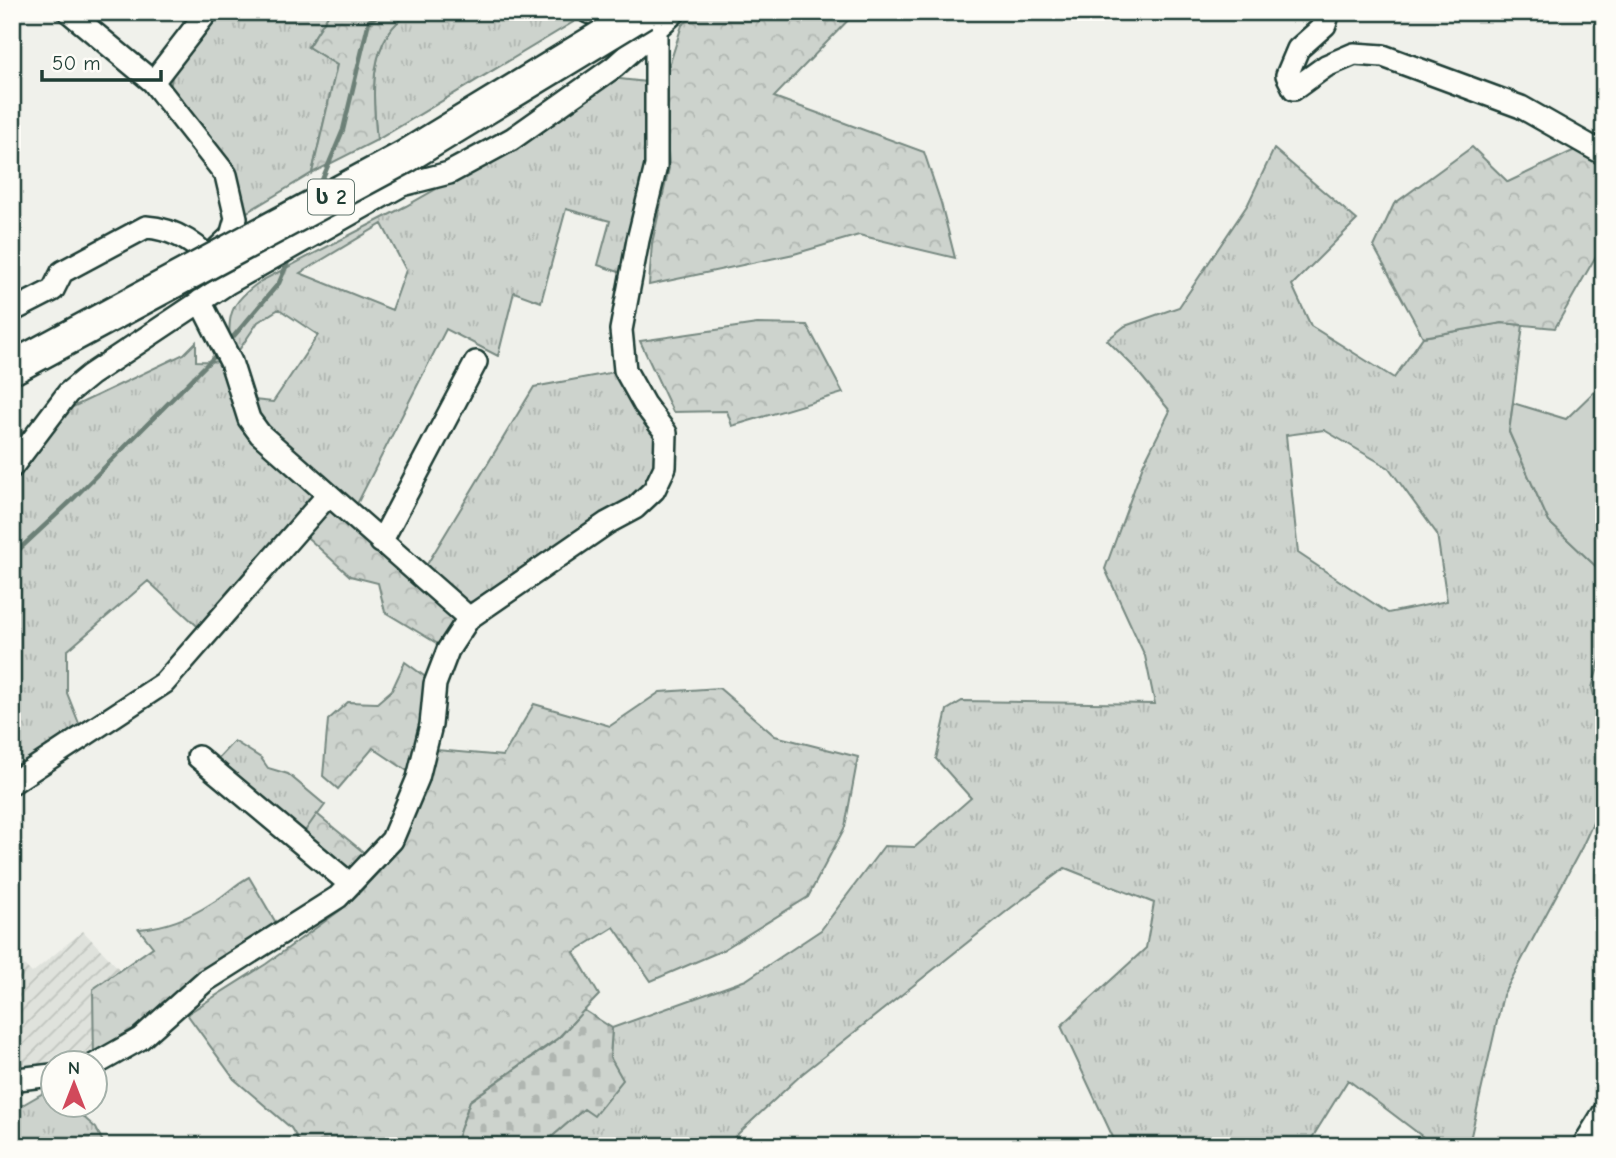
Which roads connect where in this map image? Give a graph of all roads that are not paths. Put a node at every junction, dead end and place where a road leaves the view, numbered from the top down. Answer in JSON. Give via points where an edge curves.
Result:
{"nodes":[{"id":1,"x":69,"y":12,"type":"edge"},
{"id":2,"x":207,"y":12,"type":"edge"},
{"id":3,"x":588,"y":12,"type":"edge"},
{"id":4,"x":675,"y":12,"type":"edge"},
{"id":5,"x":1329,"y":12,"type":"edge"},
{"id":6,"x":649,"y":20,"type":"edge"},
{"id":7,"x":153,"y":82,"type":"junction"},
{"id":8,"x":1604,"y":154,"type":"edge"},
{"id":9,"x":209,"y":256,"type":"junction"},
{"id":10,"x":228,"y":283,"type":"junction"},
{"id":11,"x":200,"y":301,"type":"junction"},
{"id":12,"x":12,"y":311,"type":"edge"},
{"id":13,"x":476,"y":362,"type":"dead end"},
{"id":14,"x":12,"y":368,"type":"edge"},
{"id":15,"x":12,"y":467,"type":"edge"},
{"id":16,"x":328,"y":495,"type":"junction"},
{"id":17,"x":381,"y":542,"type":"junction"},
{"id":18,"x":469,"y":618,"type":"junction"},
{"id":19,"x":198,"y":757,"type":"dead end"},
{"id":20,"x":12,"y":783,"type":"edge"},
{"id":21,"x":350,"y":884,"type":"junction"},
{"id":22,"x":108,"y":1057,"type":"edge"},
{"id":23,"x":38,"y":1077,"type":"edge"},
{"id":24,"x":12,"y":1083,"type":"edge"},
{"id":25,"x":1604,"y":1112,"type":"edge"},
{"id":26,"x":1583,"y":1146,"type":"edge"}],
"edges":[{"from":1,"to":7,"type":"street"},
{"from":2,"to":7,"type":"street"},
{"from":3,"to":6,"type":"street"},
{"from":4,"to":6,"type":"street"},
{"from":5,"to":8,"type":"street","via":[[1325,25],[1298,49],[1287,75],[1294,89],[1326,66],[1354,54],[1383,57],[1521,107]]},
{"from":6,"to":10,"type":"street","via":[[614,67],[512,139],[449,173],[402,185]]},
{"from":6,"to":14,"type":"highway","number":"ს 2","bridge":true},
{"from":6,"to":18,"type":"street","via":[[656,166],[621,330],[625,370],[666,433],[666,467],[654,490],[635,508]]},
{"from":7,"to":9,"type":"street","via":[[226,175],[236,218],[231,236]]},
{"from":9,"to":10,"type":"street"},
{"from":9,"to":12,"type":"street","via":[[180,235],[146,227],[62,272],[53,290]]},
{"from":10,"to":11,"type":"street"},
{"from":11,"to":15,"type":"street","via":[[68,393]]},
{"from":11,"to":16,"type":"street","via":[[231,362],[249,419]]},
{"from":13,"to":17,"type":"street"},
{"from":16,"to":17,"type":"street"},
{"from":16,"to":20,"type":"street","via":[[164,683]]},
{"from":17,"to":18,"type":"street"},
{"from":18,"to":21,"type":"street","via":[[448,650],[435,684],[418,778],[392,840]]},
{"from":19,"to":21,"type":"street"},
{"from":21,"to":22,"type":"street","via":[[338,897],[205,981],[140,1039]]},
{"from":23,"to":24,"type":"street"},
{"from":25,"to":26,"type":"street"}]}
